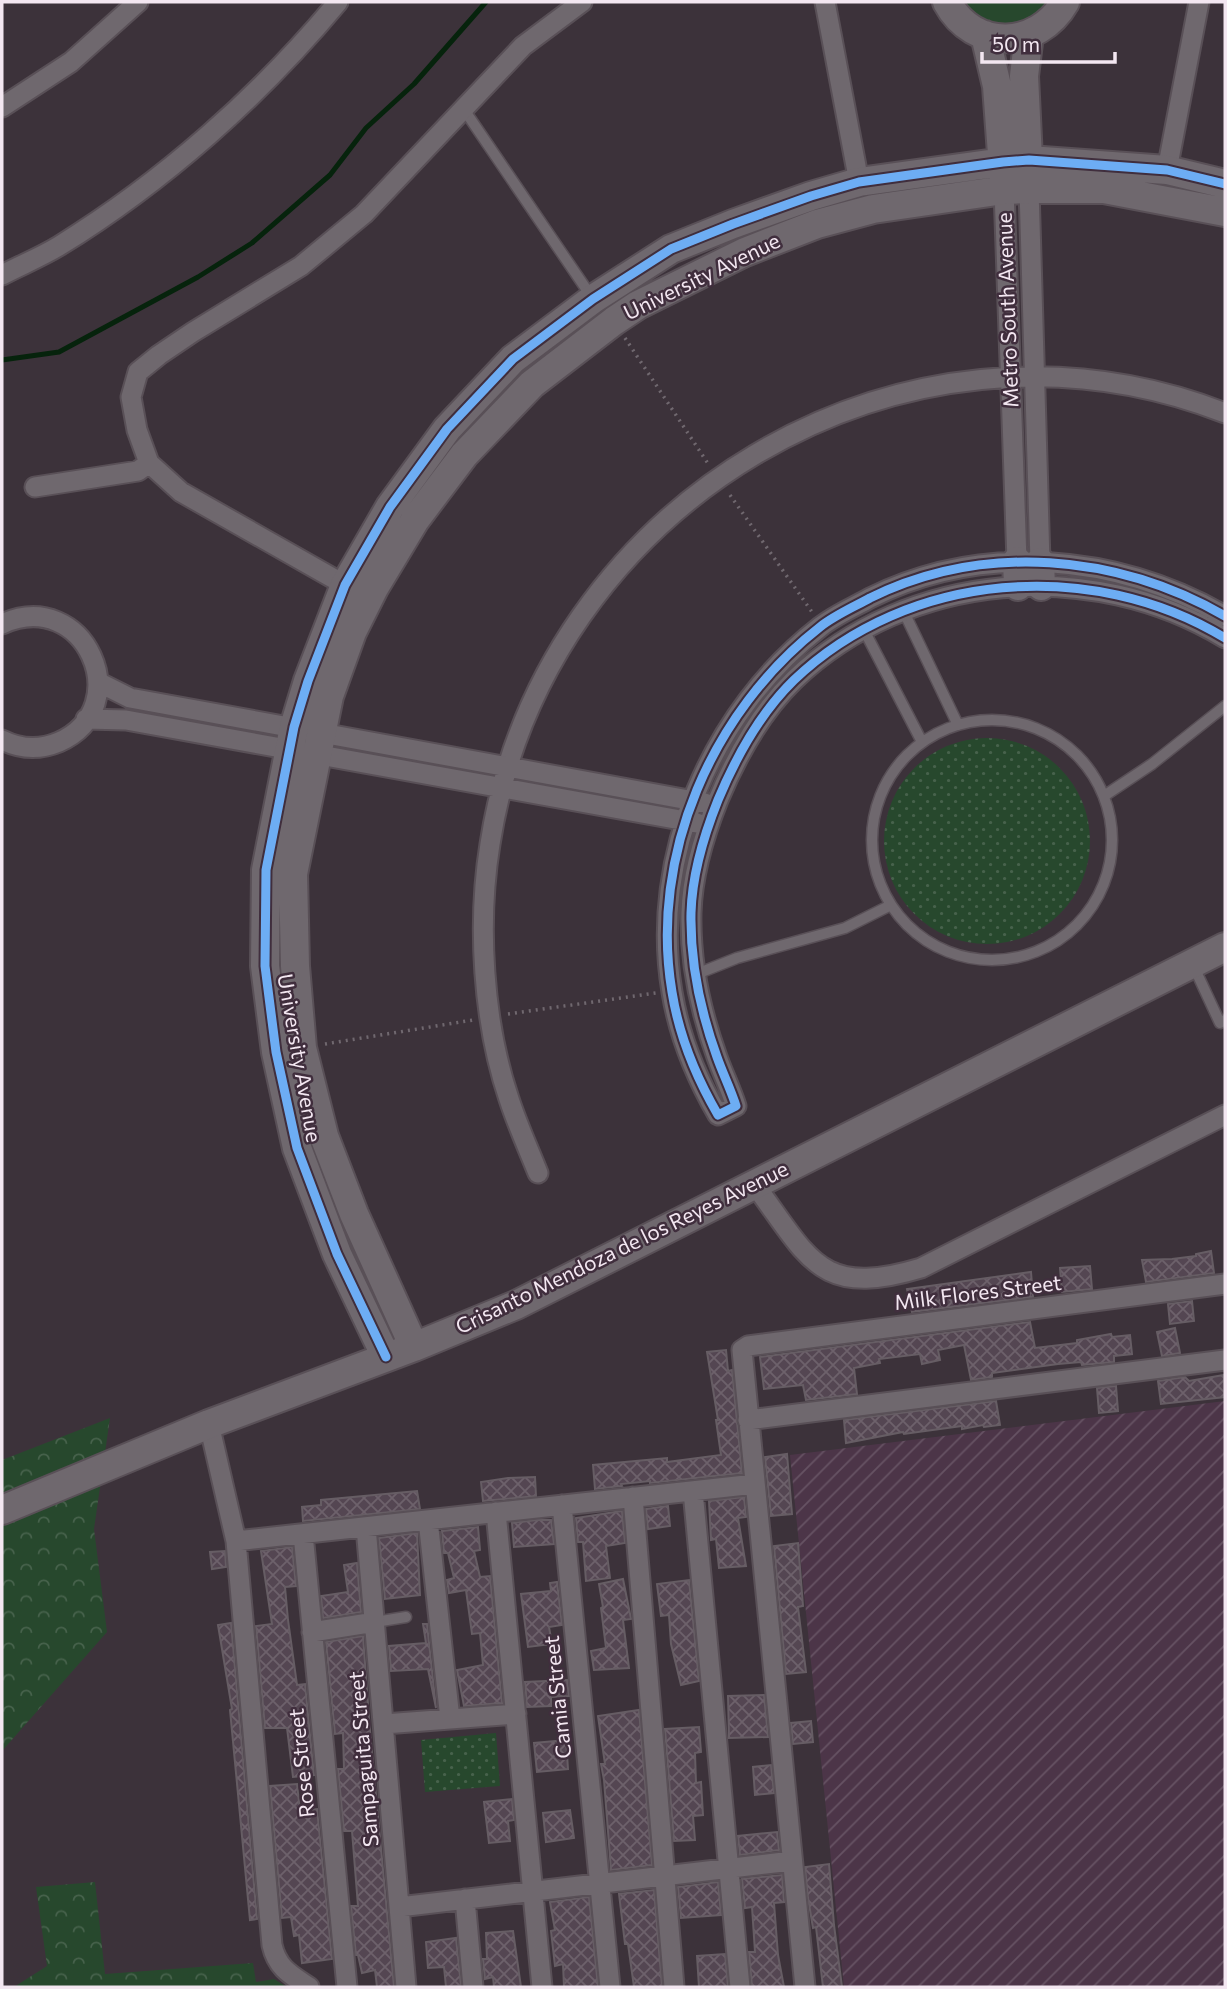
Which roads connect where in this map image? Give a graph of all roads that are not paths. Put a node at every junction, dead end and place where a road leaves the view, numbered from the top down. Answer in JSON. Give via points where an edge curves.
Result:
{"nodes":[{"id":1,"x":338,"y":2,"type":"edge"},
{"id":2,"x":582,"y":2,"type":"edge"},
{"id":3,"x":825,"y":2,"type":"edge"},
{"id":4,"x":947,"y":2,"type":"edge"},
{"id":5,"x":1065,"y":2,"type":"edge"},
{"id":6,"x":1199,"y":2,"type":"edge"},
{"id":7,"x":134,"y":3,"type":"edge"},
{"id":8,"x":1029,"y":34,"type":"junction"},
{"id":9,"x":985,"y":35,"type":"junction"},
{"id":10,"x":2,"y":107,"type":"edge"},
{"id":11,"x":463,"y":108,"type":"junction"},
{"id":12,"x":1016,"y":161,"type":"junction"},
{"id":13,"x":1167,"y":170,"type":"junction"},
{"id":14,"x":859,"y":182,"type":"junction"},
{"id":15,"x":1225,"y":184,"type":"edge"},
{"id":16,"x":1017,"y":190,"type":"junction"},
{"id":17,"x":1225,"y":212,"type":"edge"},
{"id":18,"x":2,"y":275,"type":"edge"},
{"id":19,"x":593,"y":299,"type":"junction"},
{"id":20,"x":1035,"y":377,"type":"junction"},
{"id":21,"x":1011,"y":378,"type":"junction"},
{"id":22,"x":1225,"y":413,"type":"edge"},
{"id":23,"x":149,"y":463,"type":"junction"},
{"id":24,"x":35,"y":487,"type":"dead end"},
{"id":25,"x":1029,"y":574,"type":"junction"},
{"id":26,"x":345,"y":585,"type":"junction"},
{"id":27,"x":903,"y":610,"type":"junction"},
{"id":28,"x":1225,"y":616,"type":"edge"},
{"id":29,"x":2,"y":624,"type":"edge"},
{"id":30,"x":864,"y":629,"type":"junction"},
{"id":31,"x":1225,"y":638,"type":"edge"},
{"id":32,"x":98,"y":682,"type":"junction"},
{"id":33,"x":1225,"y":706,"type":"edge"},
{"id":34,"x":86,"y":719,"type":"junction"},
{"id":35,"x":958,"y":725,"type":"junction"},
{"id":36,"x":2,"y":740,"type":"edge"},
{"id":37,"x":305,"y":740,"type":"junction"},
{"id":38,"x":922,"y":742,"type":"junction"},
{"id":39,"x":508,"y":767,"type":"junction"},
{"id":40,"x":502,"y":787,"type":"junction"},
{"id":41,"x":1104,"y":796,"type":"junction"},
{"id":42,"x":692,"y":801,"type":"junction"},
{"id":43,"x":716,"y":805,"type":"junction"},
{"id":44,"x":686,"y":821,"type":"junction"},
{"id":45,"x":708,"y":825,"type":"junction"},
{"id":46,"x":891,"y":905,"type":"junction"},
{"id":47,"x":1225,"y":947,"type":"edge"},
{"id":48,"x":1192,"y":963,"type":"junction"},
{"id":49,"x":694,"y":975,"type":"junction"},
{"id":50,"x":1225,"y":1020,"type":"edge"},
{"id":51,"x":1225,"y":1115,"type":"edge"},
{"id":52,"x":538,"y":1172,"type":"dead end"},
{"id":53,"x":754,"y":1184,"type":"junction"},
{"id":54,"x":1225,"y":1284,"type":"edge"},
{"id":55,"x":414,"y":1347,"type":"junction"},
{"id":56,"x":386,"y":1357,"type":"junction"},
{"id":57,"x":1225,"y":1360,"type":"edge"},
{"id":58,"x":748,"y":1420,"type":"junction"},
{"id":59,"x":209,"y":1424,"type":"junction"},
{"id":60,"x":755,"y":1484,"type":"junction"},
{"id":61,"x":693,"y":1490,"type":"junction"},
{"id":62,"x":633,"y":1497,"type":"junction"},
{"id":63,"x":562,"y":1505,"type":"junction"},
{"id":64,"x":2,"y":1510,"type":"edge"},
{"id":65,"x":496,"y":1512,"type":"junction"},
{"id":66,"x":428,"y":1520,"type":"junction"},
{"id":67,"x":366,"y":1527,"type":"junction"},
{"id":68,"x":303,"y":1534,"type":"junction"},
{"id":69,"x":236,"y":1541,"type":"junction"},
{"id":70,"x":406,"y":1618,"type":"dead end"},
{"id":71,"x":375,"y":1622,"type":"junction"},
{"id":72,"x":312,"y":1632,"type":"junction"},
{"id":73,"x":516,"y":1714,"type":"junction"},
{"id":74,"x":450,"y":1719,"type":"junction"},
{"id":75,"x":384,"y":1724,"type":"junction"},
{"id":76,"x":792,"y":1861,"type":"junction"},
{"id":77,"x":729,"y":1868,"type":"junction"},
{"id":78,"x":664,"y":1876,"type":"junction"},
{"id":79,"x":599,"y":1884,"type":"junction"},
{"id":80,"x":533,"y":1891,"type":"junction"},
{"id":81,"x":465,"y":1899,"type":"junction"},
{"id":82,"x":400,"y":1907,"type":"junction"},
{"id":83,"x":309,"y":1987,"type":"edge"},
{"id":84,"x":347,"y":1987,"type":"edge"},
{"id":85,"x":407,"y":1987,"type":"edge"},
{"id":86,"x":473,"y":1987,"type":"edge"},
{"id":87,"x":542,"y":1987,"type":"edge"},
{"id":88,"x":610,"y":1987,"type":"edge"},
{"id":89,"x":674,"y":1987,"type":"edge"},
{"id":90,"x":740,"y":1987,"type":"edge"},
{"id":91,"x":805,"y":1987,"type":"edge"}],
"edges":[{"from":1,"to":18,"type":"street","via":[[301,47],[172,165],[57,247]]},
{"from":2,"to":11,"type":"street","via":[[523,46]]},
{"from":3,"to":14,"type":"street"},
{"from":4,"to":9,"type":"street","via":[[962,22]]},
{"from":5,"to":8,"type":"street","via":[[1054,19]]},
{"from":6,"to":13,"type":"street"},
{"from":7,"to":10,"type":"street","via":[[71,62]]},
{"from":8,"to":9,"type":"street","via":[[1015,38]]},
{"from":8,"to":12,"type":"street","name":"Metro South Avenue"},
{"from":9,"to":12,"type":"street","name":"Metro South Avenue"},
{"from":11,"to":19,"type":"lane"},
{"from":11,"to":23,"type":"street","via":[[364,214],[300,266],[181,339],[138,373],[131,397]]},
{"from":12,"to":13,"type":"street","name":"University Avenue"},
{"from":12,"to":14,"type":"street","name":"University Avenue"},
{"from":12,"to":16,"type":"street","name":"Metro South Avenue"},
{"from":13,"to":15,"type":"street","name":"University Avenue"},
{"from":14,"to":19,"type":"street","name":"University Avenue","via":[[671,249]]},
{"from":16,"to":17,"type":"street","name":"University Avenue","via":[[1104,189]]},
{"from":16,"to":20,"type":"street","name":"Metro South Avenue"},
{"from":16,"to":21,"type":"street","name":"Metro South Avenue"},
{"from":16,"to":37,"type":"street","name":"University Avenue","via":[[873,209],[745,251],[638,305],[532,384],[464,455],[415,520],[352,632],[329,696]]},
{"from":19,"to":26,"type":"street","name":"University Avenue","via":[[513,359],[447,429],[390,507]]},
{"from":20,"to":21,"type":"street"},
{"from":20,"to":22,"type":"street","via":[[1149,390]]},
{"from":20,"to":25,"type":"street","name":"Metro South Avenue"},
{"from":21,"to":25,"type":"street","name":"Metro South Avenue"},
{"from":21,"to":39,"type":"street","via":[[948,384],[887,397],[771,444],[717,477],[670,515],[589,605],[528,710]]},
{"from":23,"to":24,"type":"street","via":[[138,471]]},
{"from":23,"to":26,"type":"street","via":[[181,492]]},
{"from":25,"to":27,"type":"street"},
{"from":25,"to":28,"type":"street","via":[[1065,563],[1108,571],[1158,583]]},
{"from":25,"to":31,"type":"street","via":[[1148,601]]},
{"from":25,"to":42,"type":"street","via":[[977,564],[934,573],[892,587],[821,625],[753,693],[727,729]]},
{"from":26,"to":37,"type":"street","name":"University Avenue","via":[[308,681]]},
{"from":27,"to":30,"type":"street"},
{"from":27,"to":35,"type":"lane"},
{"from":29,"to":32,"type":"street","via":[[33,616],[63,624],[90,652]]},
{"from":30,"to":38,"type":"lane"},
{"from":30,"to":43,"type":"street","via":[[794,680],[740,755]]},
{"from":32,"to":34,"type":"street"},
{"from":32,"to":37,"type":"street","via":[[130,698]]},
{"from":33,"to":41,"type":"lane"},
{"from":34,"to":36,"type":"street","via":[[69,736],[48,746],[24,747]]},
{"from":34,"to":37,"type":"street"},
{"from":35,"to":38,"type":"lane"},
{"from":35,"to":41,"type":"lane","via":[[999,720],[1038,729],[1073,751]]},
{"from":37,"to":39,"type":"street"},
{"from":37,"to":40,"type":"street"},
{"from":37,"to":55,"type":"street","name":"University Avenue","via":[[293,874],[302,1048],[324,1136]]},
{"from":37,"to":56,"type":"street","name":"University Avenue","via":[[266,870],[265,966],[276,1052],[297,1148],[337,1254]]},
{"from":38,"to":46,"type":"lane","via":[[891,775],[874,817],[874,863]]},
{"from":39,"to":40,"type":"street"},
{"from":39,"to":42,"type":"street"},
{"from":40,"to":44,"type":"street"},
{"from":40,"to":52,"type":"street","via":[[484,902],[489,1017],[508,1096]]},
{"from":41,"to":46,"type":"lane","via":[[1112,840],[1104,883],[1082,921],[1047,948],[1004,960],[960,957],[921,937]]},
{"from":42,"to":43,"type":"street"},
{"from":42,"to":44,"type":"street"},
{"from":43,"to":45,"type":"street"},
{"from":44,"to":45,"type":"street"},
{"from":44,"to":49,"type":"street","via":[[674,864],[669,913],[672,991],[692,1065],[718,1115],[736,1106],[703,1018]]},
{"from":45,"to":49,"type":"street","via":[[691,911]]},
{"from":46,"to":49,"type":"lane","via":[[845,928]]},
{"from":47,"to":48,"type":"street","name":"Crisanto Mendoza de los Reyes Avenue"},
{"from":48,"to":50,"type":"lane","via":[[1220,1023]]},
{"from":48,"to":53,"type":"street","name":"Crisanto Mendoza de los Reyes Avenue"},
{"from":51,"to":53,"type":"street","via":[[921,1268],[891,1275],[847,1278],[819,1267]]},
{"from":53,"to":55,"type":"street","name":"Crisanto Mendoza de los Reyes Avenue","via":[[516,1305]]},
{"from":54,"to":58,"type":"street","name":"Milk Flores Street","via":[[748,1346],[741,1354]]},
{"from":55,"to":56,"type":"street","name":"Crisanto Mendoza de los Reyes Avenue"},
{"from":56,"to":59,"type":"street","name":"Crisanto Mendoza de los Reyes Avenue"},
{"from":57,"to":58,"type":"street"},
{"from":58,"to":60,"type":"street"},
{"from":59,"to":64,"type":"street","name":"Crisanto Mendoza de los Reyes Avenue"},
{"from":59,"to":69,"type":"street"},
{"from":60,"to":61,"type":"street"},
{"from":60,"to":76,"type":"street"},
{"from":61,"to":62,"type":"street"},
{"from":61,"to":77,"type":"street"},
{"from":62,"to":63,"type":"street"},
{"from":62,"to":78,"type":"street"},
{"from":63,"to":65,"type":"street"},
{"from":63,"to":79,"type":"street","name":"Camia Street"},
{"from":65,"to":66,"type":"street"},
{"from":65,"to":73,"type":"street"},
{"from":66,"to":67,"type":"street"},
{"from":66,"to":74,"type":"street"},
{"from":67,"to":68,"type":"street"},
{"from":67,"to":71,"type":"street","name":"Sampaguita Street"},
{"from":68,"to":69,"type":"street"},
{"from":68,"to":72,"type":"street","name":"Rose Street"},
{"from":69,"to":83,"type":"street","via":[[272,1945],[279,1965]]},
{"from":70,"to":71,"type":"lane"},
{"from":71,"to":72,"type":"street"},
{"from":71,"to":75,"type":"street","name":"Sampaguita Street"},
{"from":72,"to":84,"type":"street","name":"Rose Street"},
{"from":73,"to":74,"type":"street"},
{"from":73,"to":80,"type":"street"},
{"from":74,"to":75,"type":"street"},
{"from":75,"to":82,"type":"street","name":"Sampaguita Street"},
{"from":76,"to":77,"type":"street"},
{"from":76,"to":91,"type":"street"},
{"from":77,"to":78,"type":"street"},
{"from":77,"to":90,"type":"street"},
{"from":78,"to":79,"type":"street"},
{"from":78,"to":89,"type":"street"},
{"from":79,"to":80,"type":"street"},
{"from":79,"to":88,"type":"street","name":"Camia Street"},
{"from":80,"to":81,"type":"street"},
{"from":80,"to":87,"type":"street"},
{"from":81,"to":82,"type":"street"},
{"from":81,"to":86,"type":"street"},
{"from":82,"to":85,"type":"street","name":"Sampaguita Street"}]}
